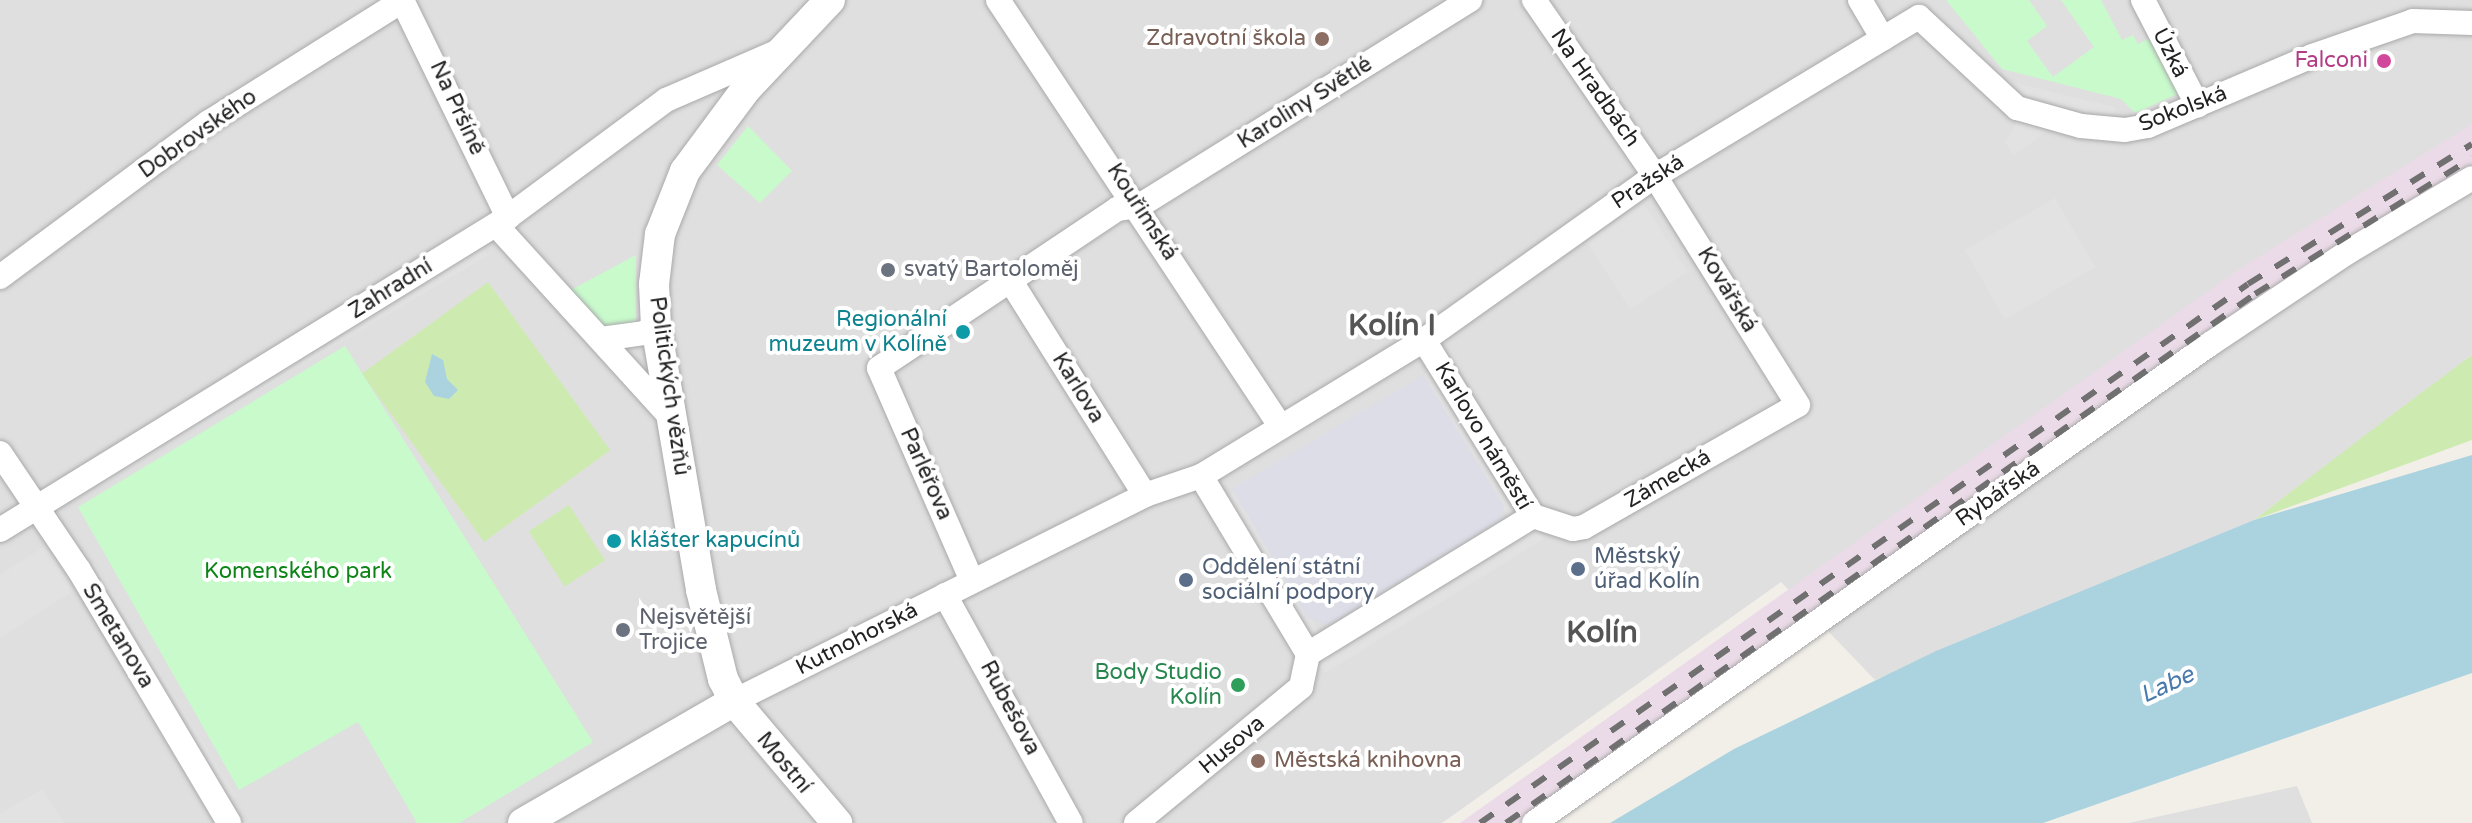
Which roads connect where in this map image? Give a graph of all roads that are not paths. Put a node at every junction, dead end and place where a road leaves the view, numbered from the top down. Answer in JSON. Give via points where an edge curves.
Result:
{"nodes":[{"id":1,"x":402,"y":0,"type":"edge"},
{"id":2,"x":998,"y":0,"type":"edge"},
{"id":3,"x":1470,"y":0,"type":"edge"},
{"id":4,"x":1534,"y":0,"type":"edge"},
{"id":5,"x":1860,"y":0,"type":"edge"},
{"id":6,"x":2143,"y":0,"type":"edge"},
{"id":7,"x":825,"y":6,"type":"edge"},
{"id":8,"x":1920,"y":8,"type":"edge"},
{"id":9,"x":2472,"y":23,"type":"edge"},
{"id":10,"x":1883,"y":39,"type":"junction"},
{"id":11,"x":781,"y":50,"type":"junction"},
{"id":12,"x":2198,"y":106,"type":"junction"},
{"id":13,"x":1655,"y":176,"type":"junction"},
{"id":14,"x":2472,"y":178,"type":"edge"},
{"id":15,"x":1139,"y":206,"type":"junction"},
{"id":16,"x":502,"y":221,"type":"junction"},
{"id":17,"x":0,"y":277,"type":"edge"},
{"id":18,"x":1010,"y":280,"type":"junction"},
{"id":19,"x":656,"y":326,"type":"junction"},
{"id":20,"x":601,"y":339,"type":"junction"},
{"id":21,"x":1424,"y":340,"type":"junction"},
{"id":22,"x":879,"y":368,"type":"joint"},
{"id":23,"x":1798,"y":405,"type":"joint"},
{"id":24,"x":671,"y":417,"type":"junction"},
{"id":25,"x":1281,"y":427,"type":"junction"},
{"id":26,"x":0,"y":453,"type":"edge"},
{"id":27,"x":1201,"y":476,"type":"junction"},
{"id":28,"x":1145,"y":495,"type":"junction"},
{"id":29,"x":37,"y":508,"type":"junction"},
{"id":30,"x":1533,"y":516,"type":"junction"},
{"id":31,"x":0,"y":530,"type":"edge"},
{"id":32,"x":972,"y":581,"type":"junction"},
{"id":33,"x":945,"y":595,"type":"junction"},
{"id":34,"x":1308,"y":654,"type":"junction"},
{"id":35,"x":734,"y":701,"type":"junction"},
{"id":36,"x":229,"y":823,"type":"edge"},
{"id":37,"x":523,"y":823,"type":"edge"},
{"id":38,"x":837,"y":823,"type":"edge"},
{"id":39,"x":1071,"y":823,"type":"edge"},
{"id":40,"x":1136,"y":823,"type":"edge"},
{"id":41,"x":1534,"y":823,"type":"edge"}],
"edges":[{"from":1,"to":16,"type":"street","name":"Na Pršíně"},
{"from":1,"to":17,"type":"street","name":"Dobrovského","via":[[209,122]]},
{"from":2,"to":15,"type":"street","name":"Kouřimská"},
{"from":3,"to":15,"type":"street","name":"Karoliny Světlé"},
{"from":4,"to":13,"type":"street","name":"Na Hradbách"},
{"from":5,"to":10,"type":"street"},
{"from":6,"to":12,"type":"street","name":"Úzká"},
{"from":7,"to":11,"type":"street","name":"Politických vězňů"},
{"from":8,"to":10,"type":"street","name":"Pražská"},
{"from":8,"to":12,"type":"street","name":"Sokolská","via":[[2017,108],[2081,126],[2125,130]]},
{"from":9,"to":12,"type":"street","name":"Sokolská","via":[[2413,21],[2312,56]]},
{"from":10,"to":13,"type":"street","name":"Pražská"},
{"from":11,"to":16,"type":"street","name":"Zahradní","via":[[666,100]]},
{"from":11,"to":19,"type":"street","name":"Politických vězňů","via":[[720,120],[674,191],[656,258]]},
{"from":13,"to":21,"type":"street","name":"Pražská"},
{"from":13,"to":23,"type":"street","name":"Kovářská"},
{"from":14,"to":41,"type":"street","name":"Rybářská","via":[[2210,344]]},
{"from":15,"to":18,"type":"street","name":"Karoliny Světlé","via":[[1117,209]]},
{"from":15,"to":25,"type":"street","name":"Kouřimská"},
{"from":16,"to":20,"type":"street","name":"Na Pršíně"},
{"from":16,"to":29,"type":"street","name":"Zahradní"},
{"from":18,"to":22,"type":"street","name":"Karoliny Světlé"},
{"from":18,"to":28,"type":"street","name":"Karlova"},
{"from":19,"to":20,"type":"street","via":[[644,333]]},
{"from":19,"to":24,"type":"street","name":"Politických vězňů"},
{"from":20,"to":24,"type":"street","name":"Na Pršíně"},
{"from":21,"to":25,"type":"street","name":"Karlovo náměstí"},
{"from":21,"to":30,"type":"street","name":"Karlovo náměstí"},
{"from":22,"to":32,"type":"street","name":"Parléřova"},
{"from":23,"to":30,"type":"street","name":"Zámecká","via":[[1584,527],[1573,529]]},
{"from":24,"to":35,"type":"street","name":"Politických vězňů","via":[[701,590],[723,679]]},
{"from":25,"to":27,"type":"street","name":"Karlovo náměstí"},
{"from":26,"to":29,"type":"street","name":"Smetanova"},
{"from":27,"to":28,"type":"street","name":"Kutnohorská"},
{"from":27,"to":34,"type":"street"},
{"from":28,"to":32,"type":"street","name":"Kutnohorská"},
{"from":29,"to":31,"type":"street","name":"Zahradní"},
{"from":29,"to":36,"type":"street","name":"Smetanova"},
{"from":30,"to":34,"type":"street","name":"Karlovo náměstí"},
{"from":32,"to":33,"type":"street","name":"Kutnohorská"},
{"from":33,"to":35,"type":"street","name":"Kutnohorská"},
{"from":33,"to":39,"type":"street","name":"Rubešova"},
{"from":34,"to":40,"type":"street","name":"Husova","via":[[1301,687]]},
{"from":35,"to":37,"type":"street","name":"Kutnohorská"},
{"from":35,"to":38,"type":"street","name":"Mostní"}]}
